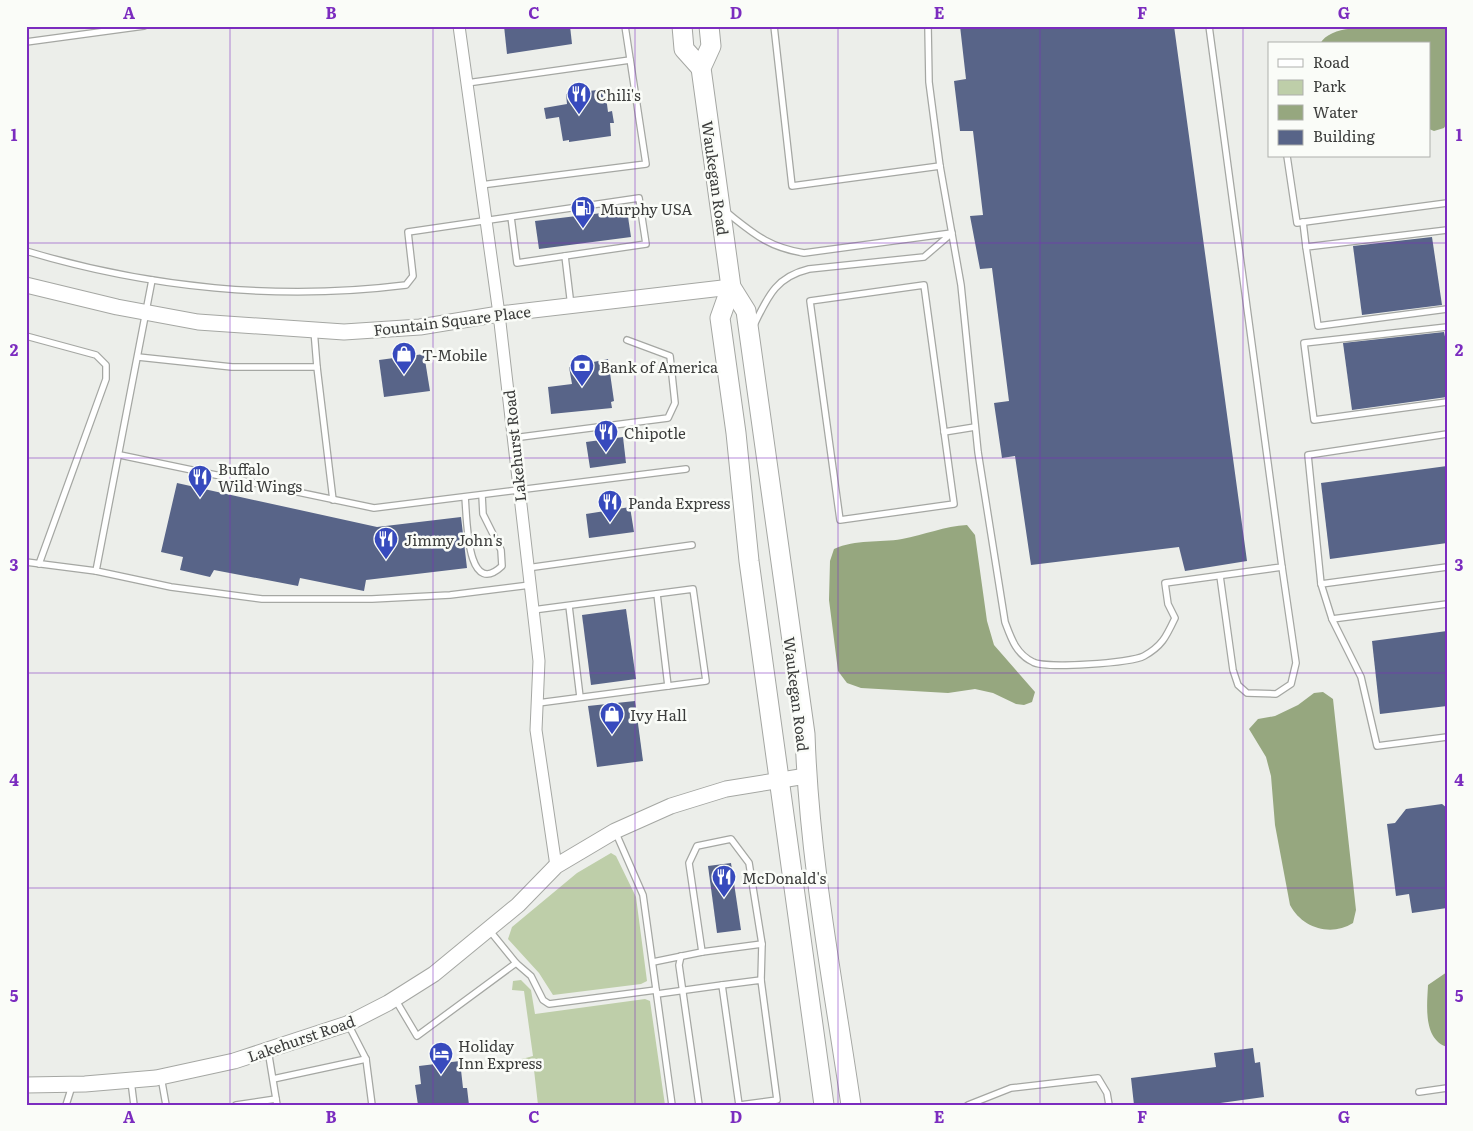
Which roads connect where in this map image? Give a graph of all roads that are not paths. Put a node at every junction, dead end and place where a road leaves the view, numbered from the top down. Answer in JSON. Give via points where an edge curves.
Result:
{"nodes":[{"id":1,"x":144,"y":26,"type":"edge"},
{"id":2,"x":459,"y":26,"type":"edge"},
{"id":3,"x":625,"y":26,"type":"edge"},
{"id":4,"x":682,"y":26,"type":"edge"},
{"id":5,"x":709,"y":26,"type":"edge"},
{"id":6,"x":774,"y":26,"type":"edge"},
{"id":7,"x":928,"y":26,"type":"edge"},
{"id":8,"x":1208,"y":26,"type":"edge"},
{"id":9,"x":26,"y":42,"type":"edge"},
{"id":10,"x":630,"y":60,"type":"junction"},
{"id":11,"x":701,"y":68,"type":"junction"},
{"id":12,"x":466,"y":83,"type":"junction"},
{"id":13,"x":1287,"y":158,"type":"edge"},
{"id":14,"x":940,"y":166,"type":"junction"},
{"id":15,"x":481,"y":185,"type":"junction"},
{"id":16,"x":1447,"y":203,"type":"edge"},
{"id":17,"x":719,"y":206,"type":"junction"},
{"id":18,"x":511,"y":218,"type":"junction"},
{"id":19,"x":486,"y":221,"type":"junction"},
{"id":20,"x":1303,"y":222,"type":"junction"},
{"id":21,"x":1447,"y":230,"type":"edge"},
{"id":22,"x":952,"y":233,"type":"junction"},
{"id":23,"x":1306,"y":247,"type":"junction"},
{"id":24,"x":26,"y":251,"type":"edge"},
{"id":25,"x":565,"y":256,"type":"junction"},
{"id":26,"x":152,"y":280,"type":"junction"},
{"id":27,"x":26,"y":285,"type":"edge"},
{"id":28,"x":731,"y":287,"type":"junction"},
{"id":29,"x":571,"y":306,"type":"junction"},
{"id":30,"x":1447,"y":309,"type":"edge"},
{"id":31,"x":147,"y":313,"type":"junction"},
{"id":32,"x":499,"y":314,"type":"junction"},
{"id":33,"x":1447,"y":327,"type":"edge"},
{"id":34,"x":314,"y":330,"type":"junction"},
{"id":35,"x":749,"y":333,"type":"junction"},
{"id":36,"x":26,"y":336,"type":"edge"},
{"id":37,"x":626,"y":340,"type":"dead end"},
{"id":38,"x":138,"y":357,"type":"junction"},
{"id":39,"x":317,"y":367,"type":"junction"},
{"id":40,"x":1447,"y":402,"type":"edge"},
{"id":41,"x":975,"y":427,"type":"junction"},
{"id":42,"x":944,"y":432,"type":"junction"},
{"id":43,"x":1447,"y":434,"type":"edge"},
{"id":44,"x":513,"y":438,"type":"junction"},
{"id":45,"x":120,"y":455,"type":"junction"},
{"id":46,"x":686,"y":469,"type":"dead end"},
{"id":47,"x":519,"y":489,"type":"junction"},
{"id":48,"x":482,"y":495,"type":"junction"},
{"id":49,"x":464,"y":497,"type":"junction"},
{"id":50,"x":333,"y":500,"type":"junction"},
{"id":51,"x":692,"y":545,"type":"dead end"},
{"id":52,"x":26,"y":562,"type":"edge"},
{"id":53,"x":39,"y":564,"type":"junction"},
{"id":54,"x":527,"y":568,"type":"junction"},
{"id":55,"x":1282,"y":568,"type":"junction"},
{"id":56,"x":1447,"y":568,"type":"edge"},
{"id":57,"x":96,"y":571,"type":"junction"},
{"id":58,"x":1220,"y":576,"type":"junction"},
{"id":59,"x":1321,"y":584,"type":"junction"},
{"id":60,"x":530,"y":585,"type":"junction"},
{"id":61,"x":656,"y":594,"type":"junction"},
{"id":62,"x":1447,"y":604,"type":"edge"},
{"id":63,"x":569,"y":606,"type":"junction"},
{"id":64,"x":533,"y":610,"type":"junction"},
{"id":65,"x":1332,"y":619,"type":"junction"},
{"id":66,"x":668,"y":686,"type":"junction"},
{"id":67,"x":580,"y":697,"type":"junction"},
{"id":68,"x":538,"y":703,"type":"junction"},
{"id":69,"x":1447,"y":737,"type":"edge"},
{"id":70,"x":806,"y":776,"type":"junction"},
{"id":71,"x":780,"y":779,"type":"junction"},
{"id":72,"x":614,"y":831,"type":"junction"},
{"id":73,"x":556,"y":866,"type":"junction"},
{"id":74,"x":488,"y":929,"type":"junction"},
{"id":75,"x":762,"y":944,"type":"junction"},
{"id":76,"x":702,"y":952,"type":"junction"},
{"id":77,"x":682,"y":956,"type":"junction"},
{"id":78,"x":652,"y":962,"type":"junction"},
{"id":79,"x":516,"y":963,"type":"junction"},
{"id":80,"x":761,"y":980,"type":"junction"},
{"id":81,"x":722,"y":985,"type":"junction"},
{"id":82,"x":682,"y":990,"type":"junction"},
{"id":83,"x":657,"y":992,"type":"junction"},
{"id":84,"x":395,"y":999,"type":"junction"},
{"id":85,"x":347,"y":1024,"type":"junction"},
{"id":86,"x":268,"y":1050,"type":"junction"},
{"id":87,"x":366,"y":1059,"type":"junction"},
{"id":88,"x":162,"y":1077,"type":"junction"},
{"id":89,"x":131,"y":1080,"type":"junction"},
{"id":90,"x":273,"y":1080,"type":"junction"},
{"id":91,"x":72,"y":1084,"type":"junction"},
{"id":92,"x":26,"y":1085,"type":"edge"},
{"id":93,"x":1447,"y":1088,"type":"edge"},
{"id":94,"x":1419,"y":1092,"type":"dead end"},
{"id":95,"x":276,"y":1102,"type":"edge"},
{"id":96,"x":852,"y":1104,"type":"edge"},
{"id":97,"x":66,"y":1105,"type":"edge"},
{"id":98,"x":134,"y":1105,"type":"edge"},
{"id":99,"x":166,"y":1105,"type":"edge"},
{"id":100,"x":236,"y":1105,"type":"edge"},
{"id":101,"x":372,"y":1105,"type":"edge"},
{"id":102,"x":672,"y":1105,"type":"edge"},
{"id":103,"x":699,"y":1105,"type":"edge"},
{"id":104,"x":740,"y":1105,"type":"edge"},
{"id":105,"x":824,"y":1105,"type":"edge"},
{"id":106,"x":968,"y":1105,"type":"edge"},
{"id":107,"x":1109,"y":1105,"type":"edge"}],
"edges":[{"from":1,"to":9,"type":"lane"},
{"from":2,"to":12,"type":"street","name":"Lakehurst Road"},
{"from":3,"to":10,"type":"lane"},
{"from":4,"to":11,"type":"main road","via":[[684,48]]},
{"from":5,"to":11,"type":"main road","via":[[711,46]]},
{"from":6,"to":14,"type":"lane","via":[[792,186]]},
{"from":7,"to":14,"type":"lane","via":[[929,82]]},
{"from":8,"to":55,"type":"lane"},
{"from":10,"to":12,"type":"lane"},
{"from":10,"to":15,"type":"lane","via":[[646,164]]},
{"from":11,"to":17,"type":"main road","name":"Waukegan Road"},
{"from":12,"to":15,"type":"street","name":"Lakehurst Road"},
{"from":13,"to":20,"type":"lane","via":[[1297,223]]},
{"from":14,"to":22,"type":"lane"},
{"from":15,"to":19,"type":"street","name":"Lakehurst Road"},
{"from":16,"to":20,"type":"lane"},
{"from":17,"to":22,"type":"lane","via":[[760,239],[781,249],[804,253]]},
{"from":17,"to":28,"type":"main road","name":"Waukegan Road"},
{"from":18,"to":19,"type":"lane"},
{"from":18,"to":25,"type":"lane","via":[[517,263]]},
{"from":18,"to":25,"type":"lane","via":[[639,198],[646,244]]},
{"from":19,"to":26,"type":"lane","via":[[408,232],[413,276],[406,285],[359,291],[286,292]]},
{"from":19,"to":32,"type":"street","name":"Lakehurst Road"},
{"from":20,"to":23,"type":"lane"},
{"from":21,"to":23,"type":"lane"},
{"from":22,"to":35,"type":"lane","via":[[924,257],[809,268],[793,273],[770,292]]},
{"from":22,"to":41,"type":"lane","via":[[961,285]]},
{"from":23,"to":30,"type":"lane","via":[[1318,326]]},
{"from":24,"to":26,"type":"lane"},
{"from":25,"to":29,"type":"lane"},
{"from":26,"to":31,"type":"lane"},
{"from":27,"to":31,"type":"street","name":"Fountain Square Place"},
{"from":28,"to":29,"type":"street","name":"Fountain Square Place"},
{"from":28,"to":35,"type":"main road","name":"Waukegan Road","via":[[746,311]]},
{"from":28,"to":71,"type":"main road","name":"Waukegan Road","via":[[720,318],[749,561]]},
{"from":29,"to":32,"type":"street","name":"Fountain Square Place"},
{"from":31,"to":34,"type":"street","name":"Fountain Square Place","via":[[198,322]]},
{"from":31,"to":38,"type":"lane"},
{"from":32,"to":34,"type":"street","name":"Fountain Square Place","via":[[420,327],[344,332]]},
{"from":32,"to":44,"type":"street","name":"Lakehurst Road"},
{"from":33,"to":40,"type":"lane","via":[[1304,343],[1314,420]]},
{"from":34,"to":39,"type":"lane"},
{"from":35,"to":70,"type":"main road","name":"Waukegan Road","via":[[805,734]]},
{"from":36,"to":53,"type":"lane","via":[[96,355],[106,365],[106,379]]},
{"from":37,"to":44,"type":"lane","via":[[670,356],[675,403],[668,418]]},
{"from":38,"to":39,"type":"lane","via":[[232,367]]},
{"from":38,"to":45,"type":"lane"},
{"from":39,"to":50,"type":"lane"},
{"from":41,"to":42,"type":"lane"},
{"from":41,"to":58,"type":"lane","via":[[1005,622],[1013,645],[1033,663],[1068,666],[1142,657],[1164,642],[1174,618],[1165,584]]},
{"from":42,"to":42,"type":"lane","via":[[954,504],[840,520],[810,301],[924,285]]},
{"from":43,"to":59,"type":"lane","via":[[1308,454]]},
{"from":44,"to":47,"type":"street","name":"Lakehurst Road"},
{"from":45,"to":50,"type":"lane"},
{"from":45,"to":57,"type":"lane"},
{"from":46,"to":47,"type":"lane"},
{"from":47,"to":48,"type":"lane"},
{"from":47,"to":54,"type":"street","name":"Lakehurst Road"},
{"from":48,"to":49,"type":"lane"},
{"from":48,"to":49,"type":"lane","via":[[483,514],[501,550],[502,566],[494,573],[484,574],[477,570],[472,559]]},
{"from":49,"to":50,"type":"lane","via":[[374,508]]},
{"from":51,"to":54,"type":"lane"},
{"from":52,"to":53,"type":"lane"},
{"from":53,"to":57,"type":"lane"},
{"from":54,"to":60,"type":"street","name":"Lakehurst Road"},
{"from":55,"to":58,"type":"lane"},
{"from":55,"to":58,"type":"lane","via":[[1296,663],[1291,684],[1276,694],[1247,693],[1238,685]]},
{"from":56,"to":59,"type":"lane"},
{"from":57,"to":60,"type":"lane","via":[[170,587],[262,599],[450,595]]},
{"from":59,"to":65,"type":"lane"},
{"from":60,"to":64,"type":"street","name":"Lakehurst Road"},
{"from":61,"to":63,"type":"lane"},
{"from":61,"to":66,"type":"lane"},
{"from":61,"to":66,"type":"lane","via":[[693,590],[706,681]]},
{"from":62,"to":65,"type":"lane"},
{"from":63,"to":64,"type":"lane"},
{"from":63,"to":67,"type":"lane"},
{"from":64,"to":68,"type":"street","name":"Lakehurst Road","via":[[539,661]]},
{"from":65,"to":69,"type":"lane","via":[[1361,677],[1377,746]]},
{"from":66,"to":67,"type":"lane"},
{"from":67,"to":68,"type":"lane"},
{"from":68,"to":73,"type":"street","name":"Lakehurst Road","via":[[536,730]]},
{"from":70,"to":71,"type":"street","name":"Lakehurst Road"},
{"from":70,"to":96,"type":"main road","name":"Waukegan Road","via":[[825,943]]},
{"from":71,"to":72,"type":"street","name":"Lakehurst Road","via":[[726,789],[671,806]]},
{"from":71,"to":105,"type":"main road","name":"Waukegan Road"},
{"from":72,"to":73,"type":"street","name":"Lakehurst Road"},
{"from":72,"to":78,"type":"lane","via":[[643,895]]},
{"from":73,"to":74,"type":"street","name":"Lakehurst Road","via":[[518,905]]},
{"from":74,"to":79,"type":"lane"},
{"from":74,"to":84,"type":"street","name":"Lakehurst Road","via":[[434,974]]},
{"from":75,"to":76,"type":"lane"},
{"from":75,"to":76,"type":"lane","via":[[749,863],[732,839],[697,846],[689,863]]},
{"from":75,"to":80,"type":"lane"},
{"from":76,"to":77,"type":"lane"},
{"from":77,"to":78,"type":"lane"},
{"from":77,"to":82,"type":"lane","via":[[679,965]]},
{"from":78,"to":83,"type":"lane"},
{"from":79,"to":83,"type":"lane","via":[[531,976],[543,1000],[549,1004]]},
{"from":79,"to":84,"type":"lane","via":[[417,1036]]},
{"from":80,"to":81,"type":"lane"},
{"from":80,"to":104,"type":"lane","via":[[777,1100]]},
{"from":81,"to":82,"type":"lane"},
{"from":81,"to":104,"type":"lane"},
{"from":82,"to":83,"type":"lane"},
{"from":82,"to":103,"type":"lane"},
{"from":83,"to":102,"type":"lane"},
{"from":84,"to":85,"type":"street","name":"Lakehurst Road"},
{"from":85,"to":86,"type":"street","name":"Lakehurst Road"},
{"from":85,"to":87,"type":"lane"},
{"from":86,"to":88,"type":"street","name":"Lakehurst Road"},
{"from":86,"to":90,"type":"lane"},
{"from":87,"to":90,"type":"lane"},
{"from":87,"to":101,"type":"lane"},
{"from":88,"to":89,"type":"street","name":"Lakehurst Road"},
{"from":88,"to":99,"type":"lane"},
{"from":89,"to":91,"type":"street","name":"Lakehurst Road"},
{"from":89,"to":98,"type":"lane"},
{"from":90,"to":95,"type":"lane"},
{"from":91,"to":92,"type":"street","name":"Lakehurst Road"},
{"from":91,"to":97,"type":"lane"},
{"from":93,"to":94,"type":"lane"},
{"from":95,"to":100,"type":"lane"},
{"from":106,"to":107,"type":"lane","via":[[1012,1088],[1098,1078]]}]}
